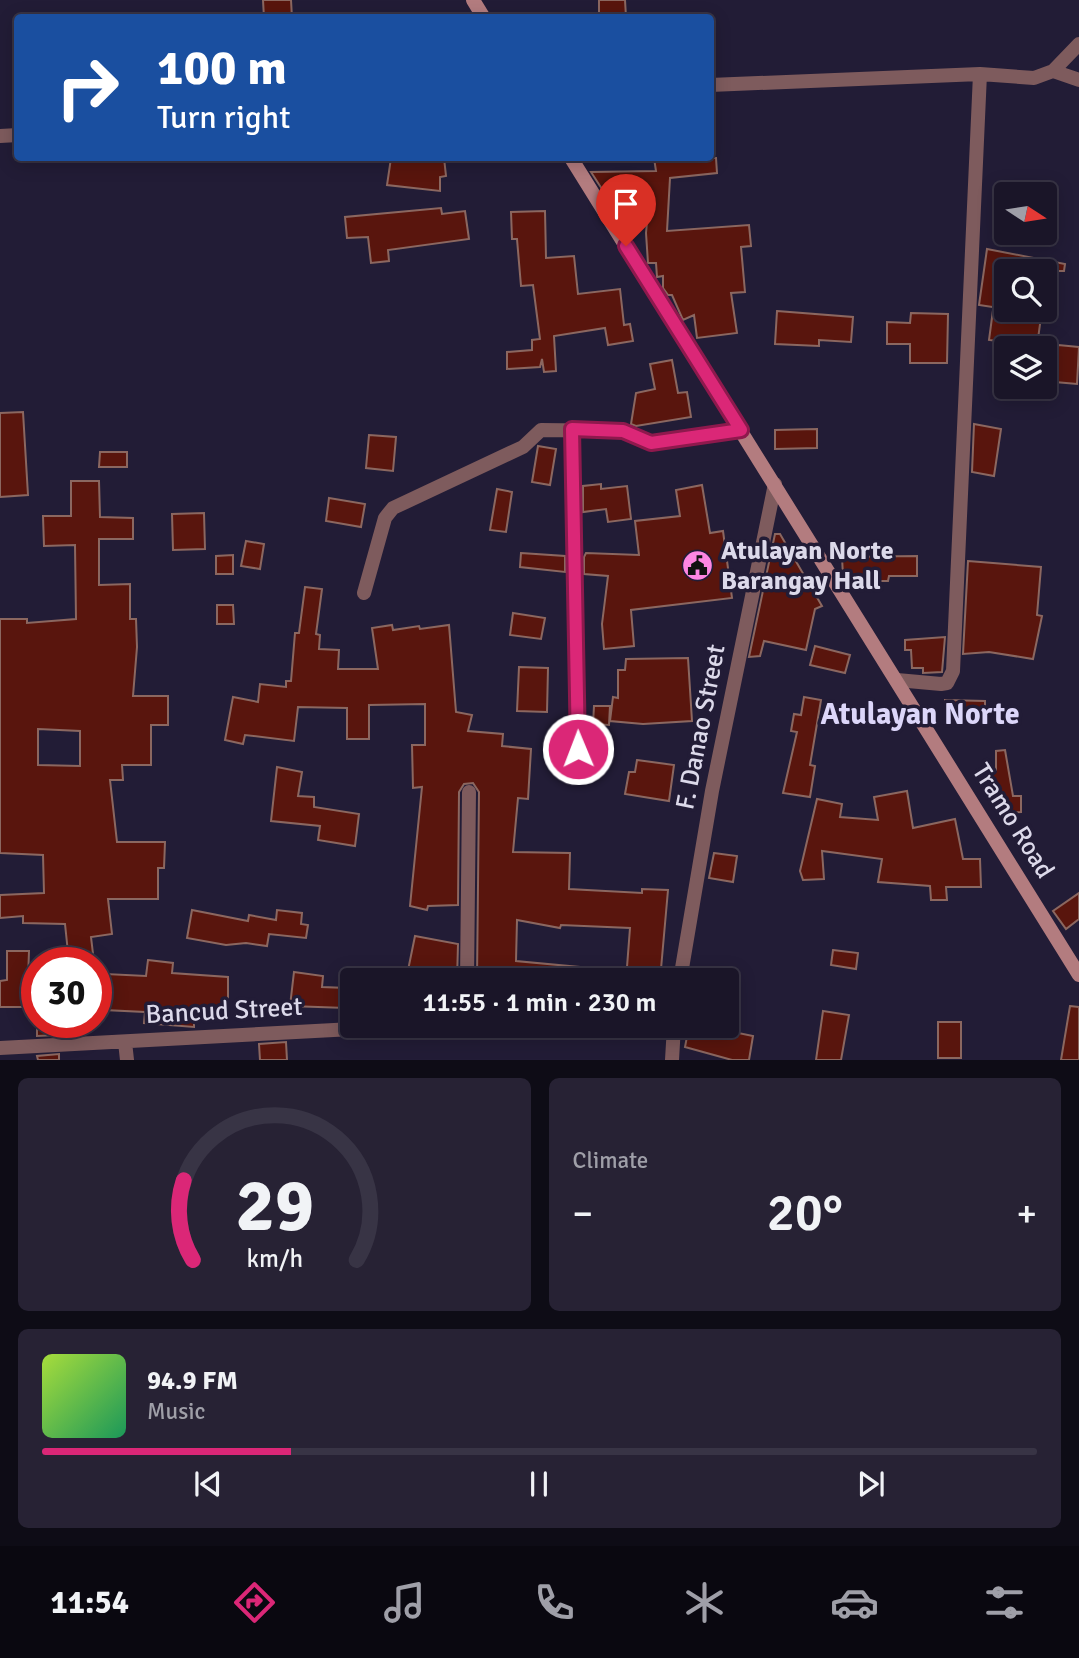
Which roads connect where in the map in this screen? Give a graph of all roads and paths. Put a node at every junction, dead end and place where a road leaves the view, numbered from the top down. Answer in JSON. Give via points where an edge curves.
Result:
{"nodes":[{"id":1,"x":1079,"y":44,"type":"edge"},
{"id":2,"x":1053,"y":71,"type":"junction"},
{"id":3,"x":981,"y":74,"type":"junction"},
{"id":4,"x":1079,"y":80,"type":"edge"},
{"id":5,"x":714,"y":85,"type":"edge"},
{"id":6,"x":573,"y":161,"type":"edge"},
{"id":7,"x":572,"y":429,"type":"junction"},
{"id":8,"x":741,"y":430,"type":"junction"},
{"id":9,"x":775,"y":484,"type":"junction"},
{"id":10,"x":364,"y":593,"type":"dead end"},
{"id":11,"x":897,"y":680,"type":"junction"},
{"id":12,"x":578,"y":749,"type":"dead end"},
{"id":13,"x":469,"y":792,"type":"dead end"},
{"id":14,"x":467,"y":968,"type":"edge"},
{"id":15,"x":682,"y":968,"type":"edge"},
{"id":16,"x":1079,"y":975,"type":"edge"},
{"id":17,"x":340,"y":1030,"type":"edge"},
{"id":18,"x":673,"y":1038,"type":"edge"},
{"id":19,"x":125,"y":1042,"type":"junction"},
{"id":20,"x":0,"y":1048,"type":"edge"},
{"id":21,"x":127,"y":1059,"type":"edge"},
{"id":22,"x":672,"y":1059,"type":"edge"}],
"edges":[{"from":1,"to":2,"type":"street"},
{"from":2,"to":3,"type":"street","via":[[1034,78]]},
{"from":2,"to":4,"type":"street"},
{"from":3,"to":5,"type":"street"},
{"from":3,"to":11,"type":"street","via":[[953,671],[947,683],[941,684]]},
{"from":6,"to":8,"type":"main road","name":"Tramo Road"},
{"from":7,"to":8,"type":"street","via":[[623,431],[651,443]]},
{"from":7,"to":10,"type":"street","via":[[541,430],[523,447],[393,508],[385,518]]},
{"from":7,"to":12,"type":"street"},
{"from":8,"to":9,"type":"main road","name":"Tramo Road"},
{"from":9,"to":11,"type":"main road","name":"Tramo Road"},
{"from":9,"to":15,"type":"street","name":"F. Danao Street","via":[[712,792]]},
{"from":11,"to":16,"type":"main road","name":"Tramo Road"},
{"from":13,"to":14,"type":"street"},
{"from":17,"to":19,"type":"street","name":"Bancud Street"},
{"from":18,"to":22,"type":"street"},
{"from":19,"to":20,"type":"street","name":"Bancud Street"},
{"from":19,"to":21,"type":"street"}]}
